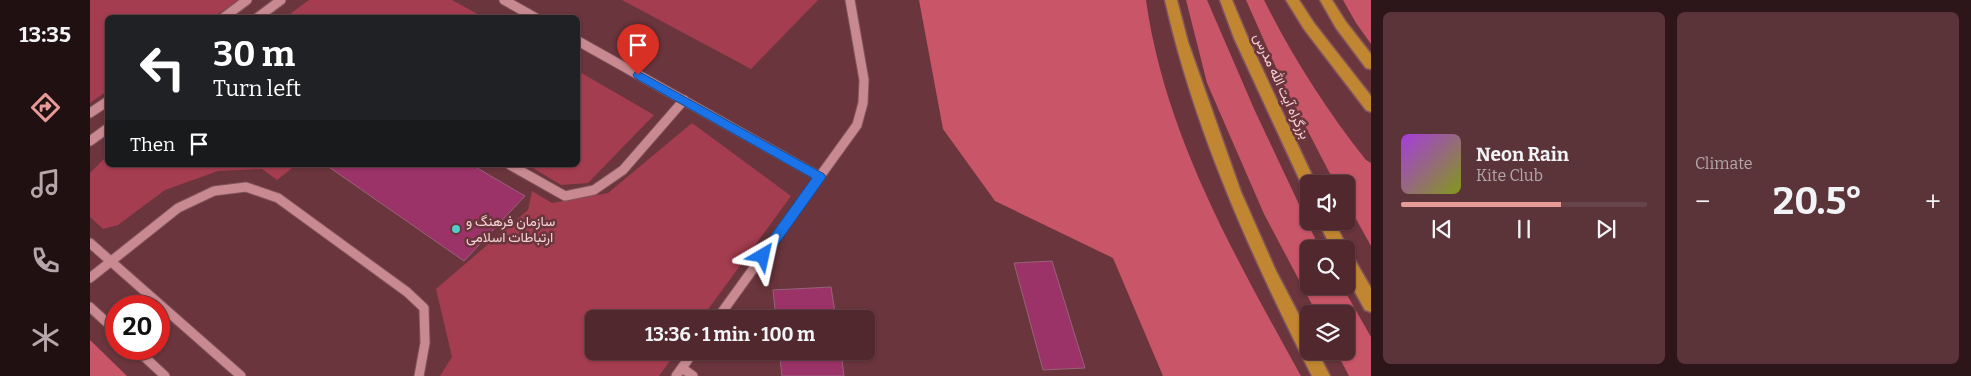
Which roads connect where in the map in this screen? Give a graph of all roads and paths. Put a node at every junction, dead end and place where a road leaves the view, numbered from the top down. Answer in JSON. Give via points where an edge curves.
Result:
{"nodes":[{"id":1,"x":248,"y":0,"type":"edge"},
{"id":2,"x":281,"y":0,"type":"edge"},
{"id":3,"x":504,"y":0,"type":"edge"},
{"id":4,"x":850,"y":0,"type":"edge"},
{"id":5,"x":1171,"y":0,"type":"edge"},
{"id":6,"x":1226,"y":0,"type":"edge"},
{"id":7,"x":1292,"y":0,"type":"edge"},
{"id":8,"x":1326,"y":0,"type":"edge"},
{"id":9,"x":227,"y":15,"type":"edge"},
{"id":10,"x":261,"y":15,"type":"edge"},
{"id":11,"x":531,"y":15,"type":"edge"},
{"id":12,"x":580,"y":42,"type":"edge"},
{"id":13,"x":1371,"y":64,"type":"edge"},
{"id":14,"x":684,"y":100,"type":"junction"},
{"id":15,"x":105,"y":103,"type":"edge"},
{"id":16,"x":1371,"y":106,"type":"edge"},
{"id":17,"x":90,"y":113,"type":"edge"},
{"id":18,"x":105,"y":130,"type":"edge"},
{"id":19,"x":90,"y":141,"type":"edge"},
{"id":20,"x":514,"y":167,"type":"edge"},
{"id":21,"x":1304,"y":175,"type":"edge"},
{"id":22,"x":820,"y":177,"type":"junction"},
{"id":23,"x":90,"y":242,"type":"edge"},
{"id":24,"x":111,"y":261,"type":"junction"},
{"id":25,"x":1355,"y":276,"type":"edge"},
{"id":26,"x":90,"y":278,"type":"edge"},
{"id":27,"x":1371,"y":304,"type":"edge"},
{"id":28,"x":90,"y":307,"type":"edge"},
{"id":29,"x":724,"y":310,"type":"edge"},
{"id":30,"x":105,"y":321,"type":"edge"},
{"id":31,"x":148,"y":360,"type":"edge"},
{"id":32,"x":688,"y":360,"type":"edge"},
{"id":33,"x":679,"y":372,"type":"edge"},
{"id":34,"x":165,"y":376,"type":"edge"},
{"id":35,"x":241,"y":376,"type":"edge"},
{"id":36,"x":419,"y":376,"type":"edge"},
{"id":37,"x":693,"y":376,"type":"edge"},
{"id":38,"x":1321,"y":376,"type":"edge"}],
"edges":[{"from":1,"to":9,"type":"lane"},
{"from":2,"to":10,"type":"lane"},
{"from":3,"to":11,"type":"lane"},
{"from":4,"to":22,"type":"lane","via":[[864,80],[863,103],[857,125]]},
{"from":5,"to":38,"type":"highway","via":[[1181,42],[1233,192],[1270,276]]},
{"from":6,"to":21,"type":"highway","name":"بزرگراه آیت الله مدرس"},
{"from":7,"to":16,"type":"highway"},
{"from":8,"to":13,"type":"highway"},
{"from":12,"to":14,"type":"lane"},
{"from":14,"to":20,"type":"lane","via":[[623,170],[594,190],[565,196]]},
{"from":14,"to":22,"type":"lane"},
{"from":15,"to":17,"type":"lane"},
{"from":18,"to":19,"type":"lane"},
{"from":22,"to":29,"type":"lane"},
{"from":23,"to":24,"type":"lane"},
{"from":24,"to":26,"type":"lane"},
{"from":24,"to":35,"type":"lane"},
{"from":24,"to":36,"type":"lane","via":[[178,208],[214,191],[246,188],[278,198],[407,292],[424,308],[425,343]]},
{"from":25,"to":27,"type":"highway"},
{"from":28,"to":30,"type":"lane"},
{"from":31,"to":34,"type":"lane"},
{"from":32,"to":33,"type":"lane"},
{"from":33,"to":37,"type":"lane"}]}
